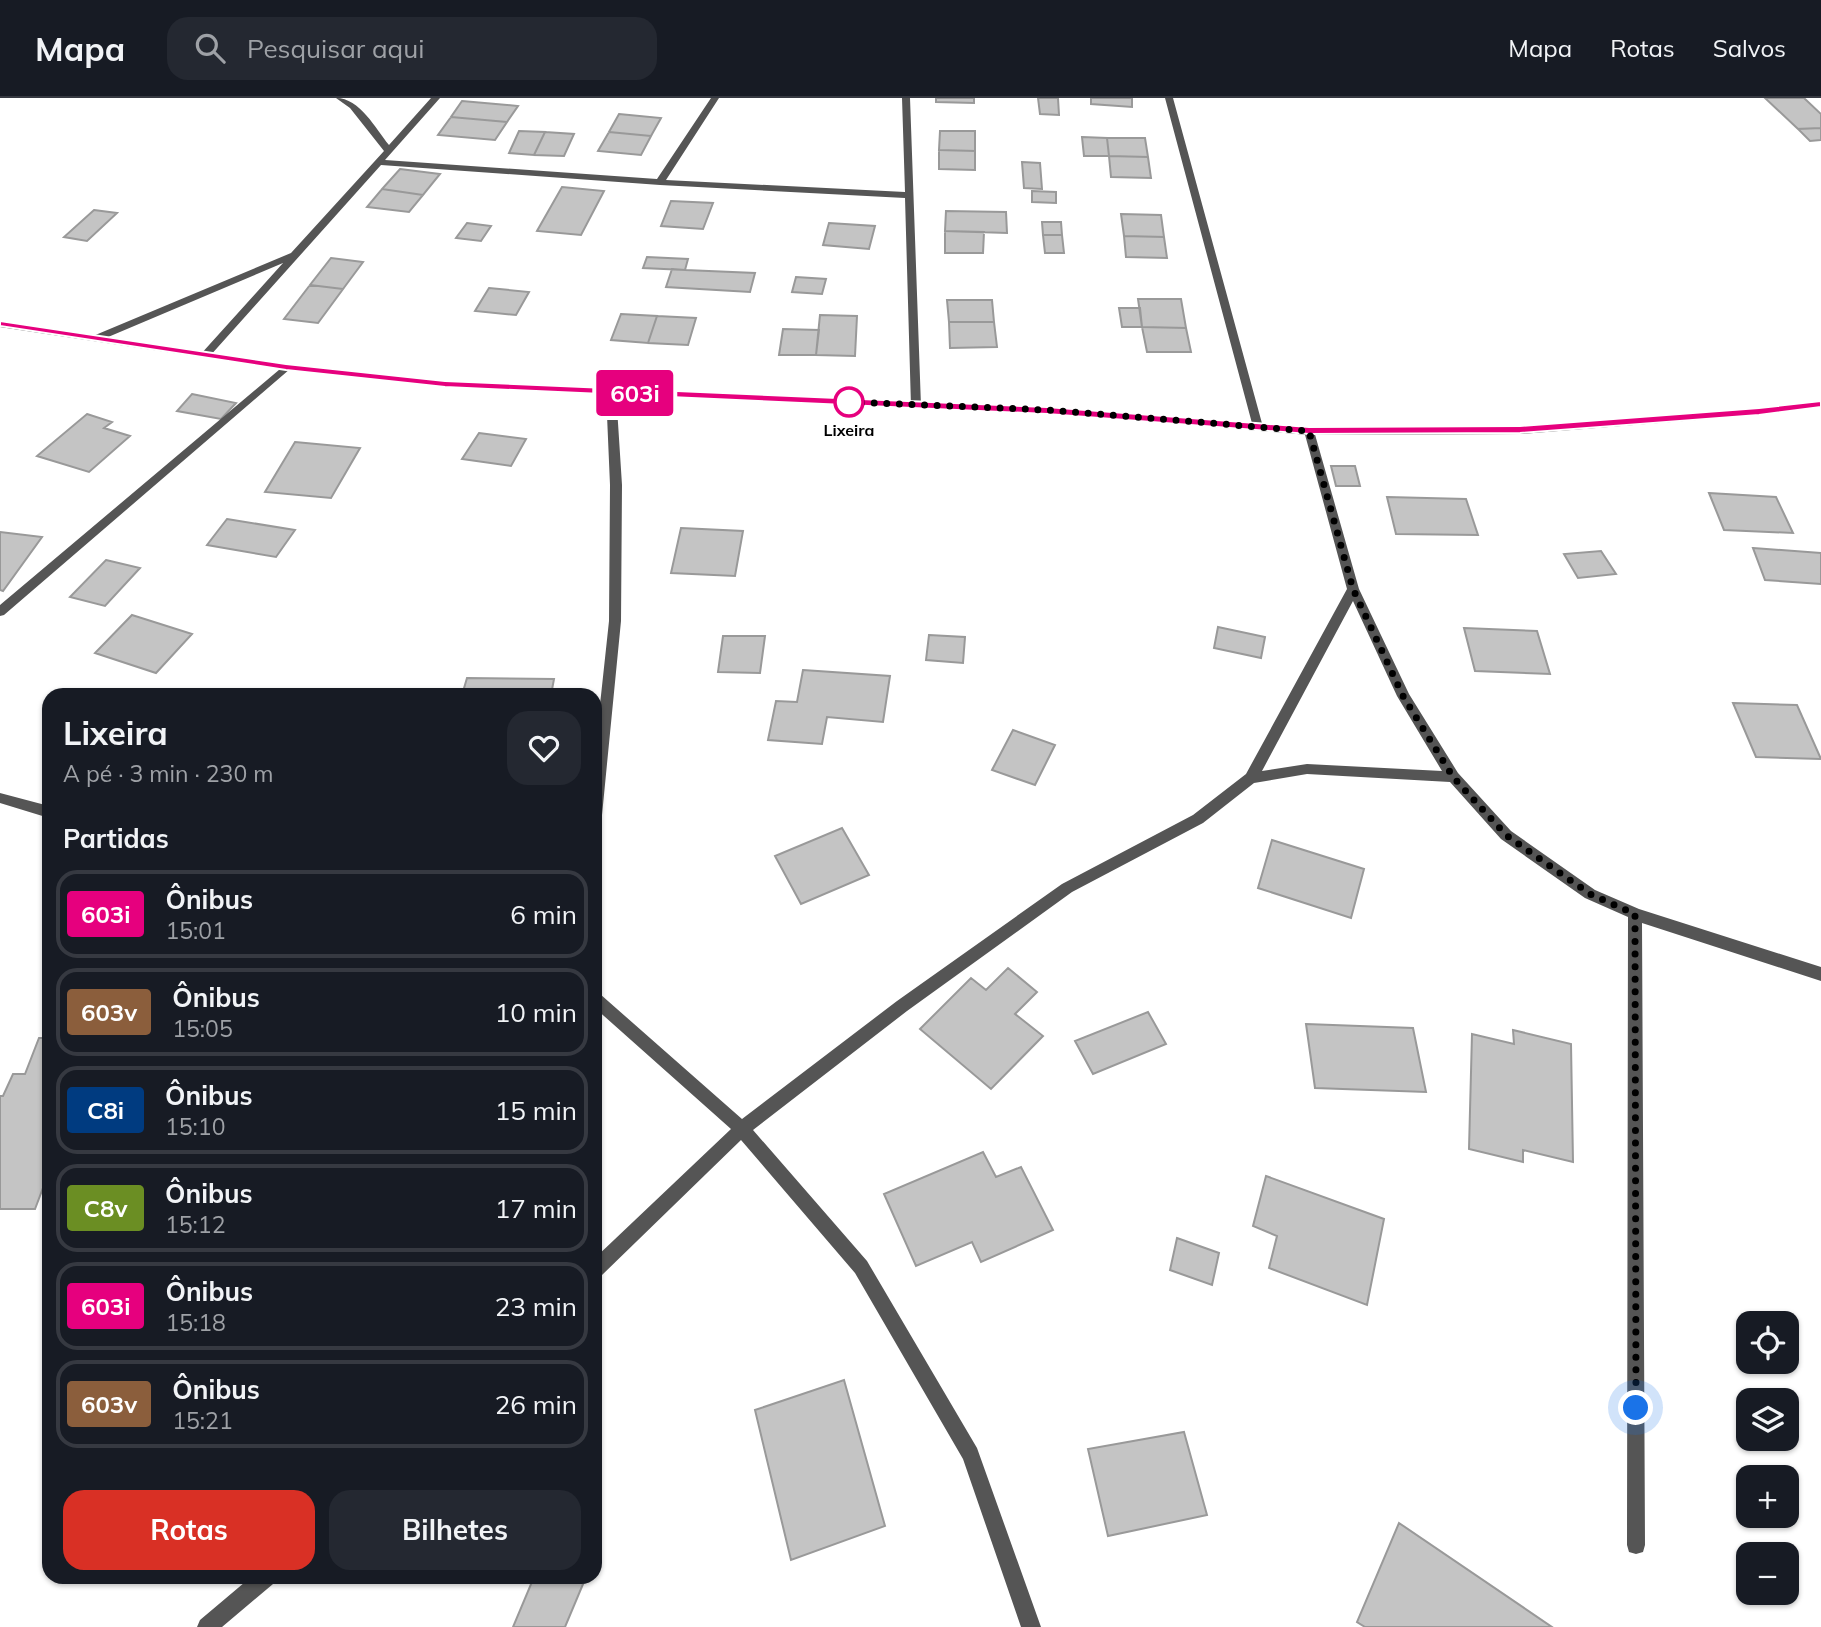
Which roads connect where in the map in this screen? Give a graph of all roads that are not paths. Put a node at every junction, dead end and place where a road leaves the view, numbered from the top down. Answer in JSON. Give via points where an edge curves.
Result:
{"nodes":[{"id":1,"x":340,"y":98,"type":"edge"},
{"id":2,"x":436,"y":98,"type":"edge"},
{"id":3,"x":715,"y":98,"type":"edge"},
{"id":4,"x":905,"y":98,"type":"edge"},
{"id":5,"x":1169,"y":98,"type":"edge"},
{"id":6,"x":388,"y":150,"type":"junction"},
{"id":7,"x":378,"y":162,"type":"junction"},
{"id":8,"x":660,"y":182,"type":"junction"},
{"id":9,"x":909,"y":195,"type":"junction"},
{"id":10,"x":298,"y":253,"type":"junction"},
{"id":11,"x":0,"y":324,"type":"edge"},
{"id":12,"x":97,"y":338,"type":"junction"},
{"id":13,"x":205,"y":355,"type":"junction"},
{"id":14,"x":286,"y":367,"type":"junction"},
{"id":15,"x":611,"y":392,"type":"junction"},
{"id":16,"x":1821,"y":404,"type":"edge"},
{"id":17,"x":916,"y":406,"type":"junction"},
{"id":18,"x":1258,"y":427,"type":"junction"},
{"id":19,"x":1309,"y":431,"type":"junction"},
{"id":20,"x":1353,"y":589,"type":"junction"},
{"id":21,"x":0,"y":612,"type":"edge"},
{"id":22,"x":602,"y":747,"type":"edge"},
{"id":23,"x":1453,"y":777,"type":"junction"},
{"id":24,"x":1251,"y":778,"type":"junction"},
{"id":25,"x":0,"y":799,"type":"edge"},
{"id":26,"x":42,"y":811,"type":"edge"},
{"id":27,"x":1635,"y":914,"type":"junction"},
{"id":28,"x":1821,"y":974,"type":"edge"},
{"id":29,"x":602,"y":1005,"type":"edge"},
{"id":30,"x":742,"y":1129,"type":"junction"},
{"id":31,"x":602,"y":1263,"type":"edge"},
{"id":32,"x":1636,"y":1545,"type":"dead end"},
{"id":33,"x":258,"y":1584,"type":"edge"},
{"id":34,"x":207,"y":1627,"type":"edge"},
{"id":35,"x":1031,"y":1627,"type":"edge"}],
"edges":[{"from":1,"to":6,"type":"street","via":[[353,106]]},
{"from":2,"to":6,"type":"street"},
{"from":3,"to":8,"type":"street"},
{"from":4,"to":9,"type":"street"},
{"from":5,"to":18,"type":"street"},
{"from":6,"to":7,"type":"street"},
{"from":7,"to":8,"type":"street"},
{"from":7,"to":10,"type":"street"},
{"from":8,"to":9,"type":"street"},
{"from":9,"to":17,"type":"street"},
{"from":10,"to":12,"type":"street"},
{"from":10,"to":13,"type":"street"},
{"from":11,"to":12,"type":"street"},
{"from":12,"to":13,"type":"street"},
{"from":13,"to":14,"type":"street"},
{"from":14,"to":15,"type":"street","via":[[445,384]]},
{"from":14,"to":21,"type":"street"},
{"from":15,"to":17,"type":"street"},
{"from":15,"to":22,"type":"street","via":[[615,621]]},
{"from":16,"to":19,"type":"street","via":[[1520,430]]},
{"from":17,"to":18,"type":"street","via":[[1047,410]]},
{"from":18,"to":19,"type":"street"},
{"from":19,"to":20,"type":"street"},
{"from":20,"to":23,"type":"street","via":[[1403,696]]},
{"from":20,"to":24,"type":"street"},
{"from":23,"to":24,"type":"street","via":[[1307,769]]},
{"from":23,"to":27,"type":"street","via":[[1506,835],[1590,894]]},
{"from":24,"to":30,"type":"street","via":[[1198,819],[1067,888]]},
{"from":25,"to":26,"type":"street"},
{"from":27,"to":28,"type":"street"},
{"from":27,"to":32,"type":"street"},
{"from":29,"to":30,"type":"street"},
{"from":30,"to":31,"type":"street"},
{"from":30,"to":35,"type":"street","via":[[860,1267],[971,1454]]},
{"from":33,"to":34,"type":"street"}]}
